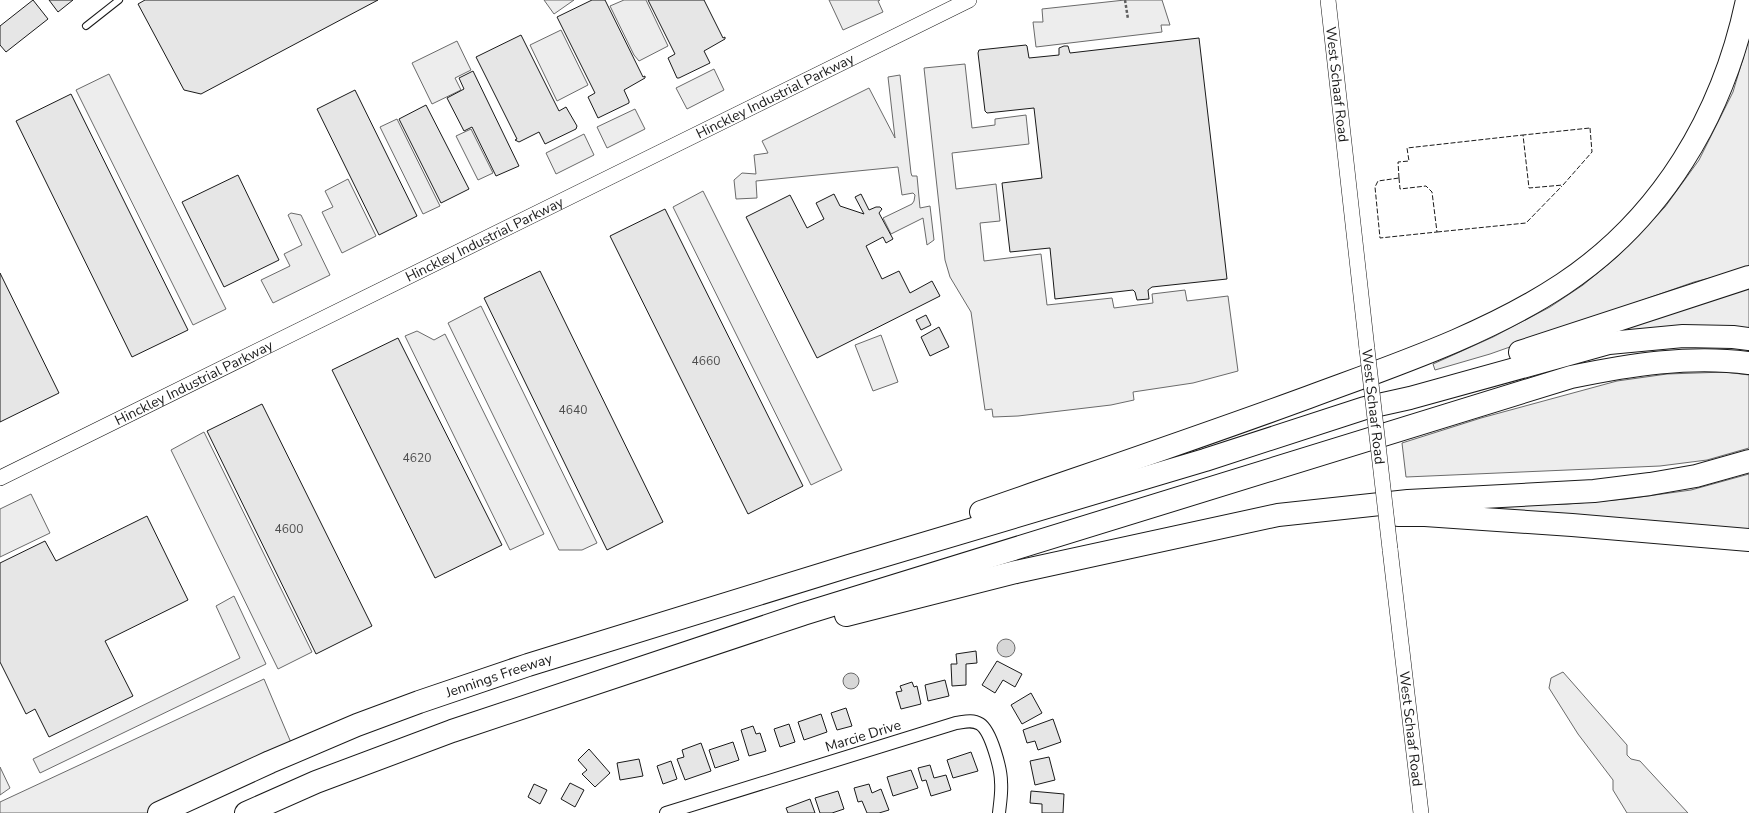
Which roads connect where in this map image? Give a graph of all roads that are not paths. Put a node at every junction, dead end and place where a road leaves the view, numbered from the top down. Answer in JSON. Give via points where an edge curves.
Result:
{"nodes":[{"id":1,"x":119,"y":0,"type":"edge"},
{"id":2,"x":969,"y":0,"type":"edge"},
{"id":3,"x":1328,"y":0,"type":"edge"},
{"id":4,"x":1747,"y":0,"type":"edge"},
{"id":5,"x":86,"y":26,"type":"dead end"},
{"id":6,"x":1749,"y":277,"type":"edge"},
{"id":7,"x":1749,"y":340,"type":"edge"},
{"id":8,"x":1749,"y":363,"type":"edge"},
{"id":9,"x":1365,"y":408,"type":"junction"},
{"id":10,"x":1749,"y":461,"type":"edge"},
{"id":11,"x":0,"y":478,"type":"edge"},
{"id":12,"x":1188,"y":534,"type":"junction"},
{"id":13,"x":1749,"y":540,"type":"edge"},
{"id":14,"x":849,"y":566,"type":"junction"},
{"id":15,"x":695,"y":651,"type":"junction"},
{"id":16,"x":159,"y":813,"type":"edge"},
{"id":17,"x":246,"y":813,"type":"edge"},
{"id":18,"x":666,"y":813,"type":"edge"},
{"id":19,"x":999,"y":813,"type":"edge"},
{"id":20,"x":1421,"y":813,"type":"edge"}],
"edges":[{"from":1,"to":5,"type":"lane"},
{"from":2,"to":11,"type":"street","name":"Hinckley Industrial Parkway"},
{"from":3,"to":20,"type":"street","name":"West Schaaf Road","bridge":true},
{"from":4,"to":14,"type":"highway","via":[[1739,35],[1717,99],[1676,174],[1650,208],[1621,238],[1564,284],[1496,322],[1437,348],[1201,436],[924,532]]},
{"from":6,"to":9,"type":"highway","via":[[1488,362]]},
{"from":7,"to":9,"type":"highway","via":[[1733,337],[1683,336],[1609,343]]},
{"from":8,"to":15,"type":"highway","via":[[1659,362],[1571,377],[803,614]]},
{"from":9,"to":14,"type":"highway","via":[[1182,467]]},
{"from":10,"to":12,"type":"highway","via":[[1696,476],[1650,484],[1594,491],[1408,501],[1347,507],[1278,515]]},
{"from":12,"to":13,"type":"highway","via":[[1260,524],[1354,516],[1425,515]]},
{"from":12,"to":15,"type":"highway","via":[[1016,572]]},
{"from":14,"to":16,"type":"highway","name":"Jennings Freeway","via":[[418,702],[356,725]]},
{"from":15,"to":17,"type":"highway","via":[[438,736],[316,782]]},
{"from":18,"to":19,"type":"street","name":"Marcie Drive","via":[[956,723],[973,721],[980,724],[989,735],[999,769]]}]}
